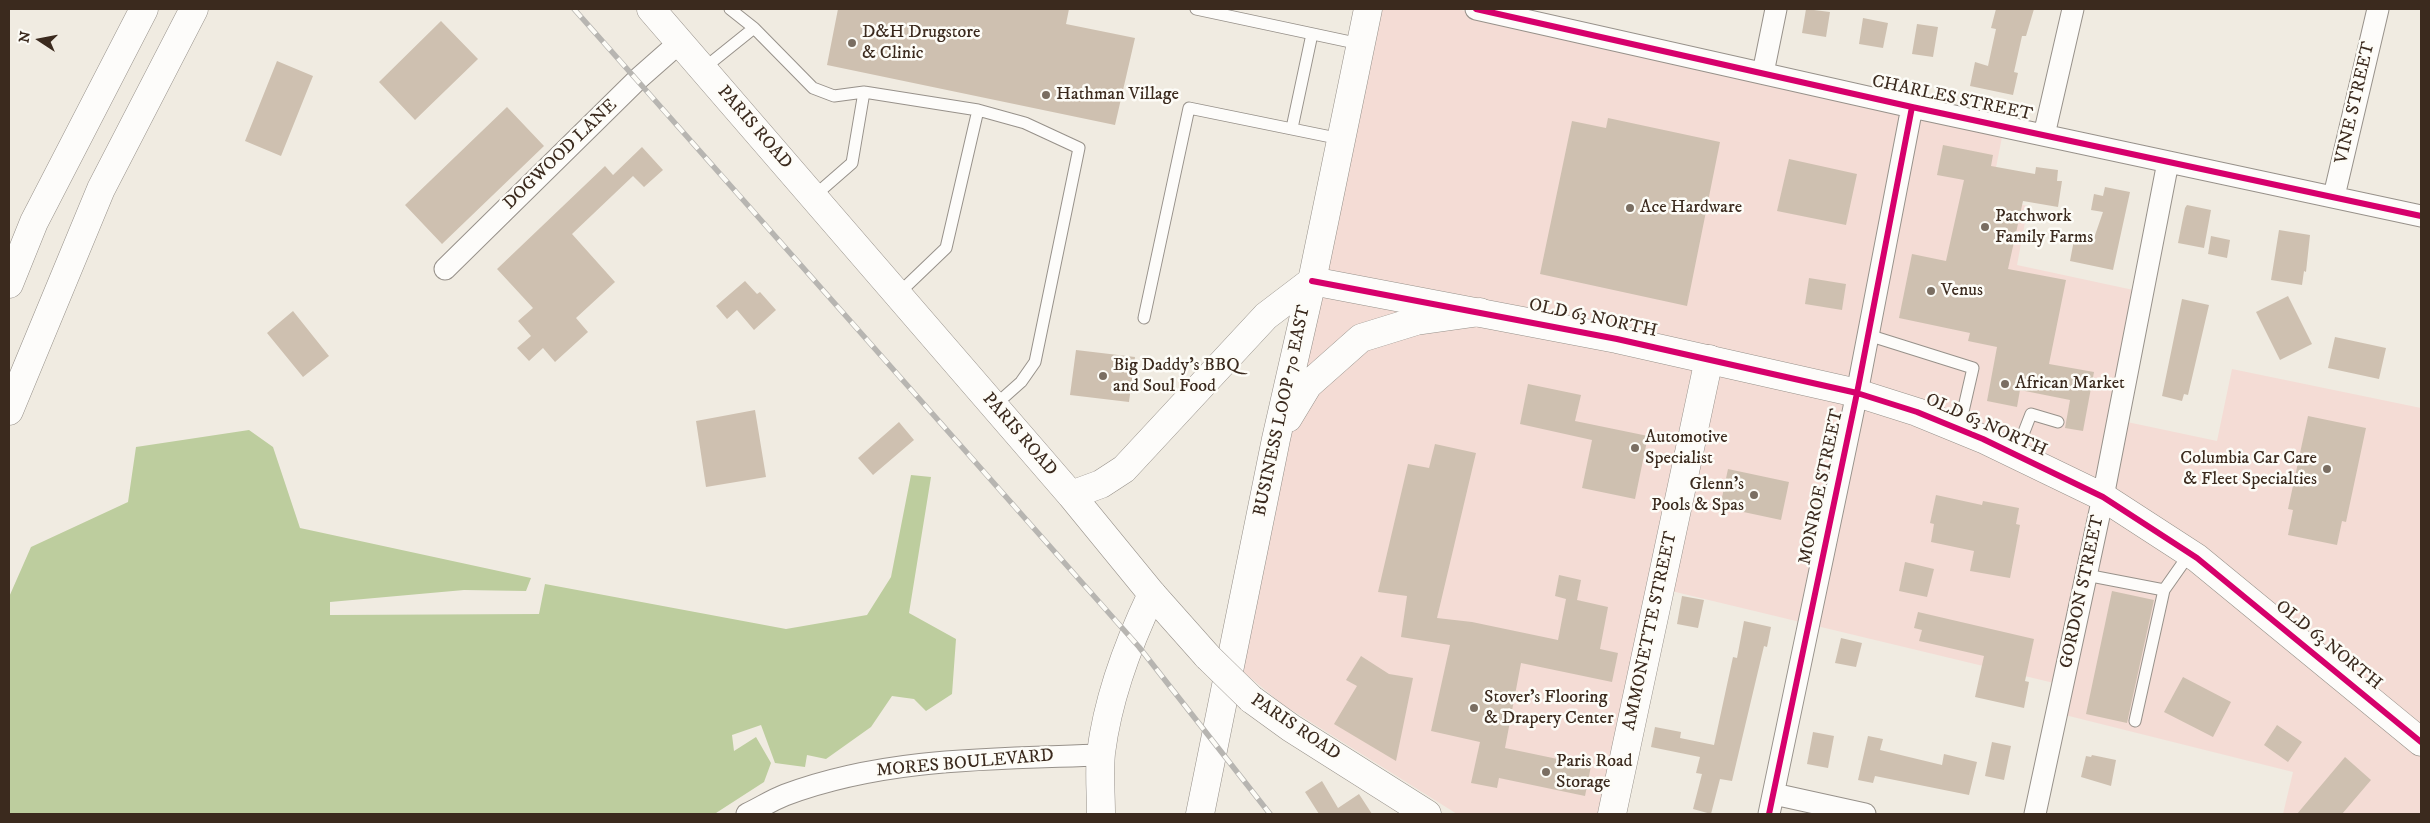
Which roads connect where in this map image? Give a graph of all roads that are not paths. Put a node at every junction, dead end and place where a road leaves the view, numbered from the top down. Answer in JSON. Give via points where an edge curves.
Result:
{"nodes":[{"id":1,"x":144,"y":9,"type":"edge"},
{"id":2,"x":194,"y":9,"type":"edge"},
{"id":3,"x":730,"y":9,"type":"edge"},
{"id":4,"x":1196,"y":9,"type":"edge"},
{"id":5,"x":1368,"y":9,"type":"edge"},
{"id":6,"x":1476,"y":9,"type":"edge"},
{"id":7,"x":1776,"y":9,"type":"edge"},
{"id":8,"x":2073,"y":9,"type":"edge"},
{"id":9,"x":2378,"y":9,"type":"edge"},
{"id":10,"x":655,"y":10,"type":"edge"},
{"id":11,"x":754,"y":28,"type":"junction"},
{"id":12,"x":1312,"y":34,"type":"junction"},
{"id":13,"x":680,"y":42,"type":"junction"},
{"id":14,"x":1361,"y":44,"type":"junction"},
{"id":15,"x":703,"y":69,"type":"junction"},
{"id":16,"x":1763,"y":73,"type":"junction"},
{"id":17,"x":864,"y":92,"type":"junction"},
{"id":18,"x":1912,"y":106,"type":"junction"},
{"id":19,"x":978,"y":110,"type":"junction"},
{"id":20,"x":1292,"y":128,"type":"junction"},
{"id":21,"x":2044,"y":135,"type":"junction"},
{"id":22,"x":1341,"y":139,"type":"junction"},
{"id":23,"x":2168,"y":162,"type":"junction"},
{"id":24,"x":2334,"y":196,"type":"junction"},
{"id":25,"x":813,"y":197,"type":"junction"},
{"id":26,"x":2421,"y":216,"type":"edge"},
{"id":27,"x":445,"y":269,"type":"dead end"},
{"id":28,"x":1312,"y":281,"type":"junction"},
{"id":29,"x":9,"y":284,"type":"edge"},
{"id":30,"x":898,"y":294,"type":"junction"},
{"id":31,"x":1480,"y":312,"type":"junction"},
{"id":32,"x":1144,"y":318,"type":"dead end"},
{"id":33,"x":1868,"y":335,"type":"junction"},
{"id":34,"x":1709,"y":359,"type":"junction"},
{"id":35,"x":1857,"y":393,"type":"junction"},
{"id":36,"x":994,"y":406,"type":"junction"},
{"id":37,"x":9,"y":411,"type":"edge"},
{"id":38,"x":2058,"y":422,"type":"dead end"},
{"id":39,"x":1959,"y":429,"type":"junction"},
{"id":40,"x":1276,"y":439,"type":"junction"},
{"id":41,"x":2016,"y":455,"type":"junction"},
{"id":42,"x":1071,"y":495,"type":"junction"},
{"id":43,"x":2103,"y":497,"type":"junction"},
{"id":44,"x":2190,"y":553,"type":"junction"},
{"id":45,"x":2086,"y":575,"type":"junction"},
{"id":46,"x":2164,"y":590,"type":"junction"},
{"id":47,"x":1152,"y":594,"type":"junction"},
{"id":48,"x":2135,"y":721,"type":"dead end"},
{"id":49,"x":2421,"y":742,"type":"edge"},
{"id":50,"x":1101,"y":755,"type":"junction"},
{"id":51,"x":1771,"y":804,"type":"edge"},
{"id":52,"x":747,"y":814,"type":"edge"},
{"id":53,"x":1101,"y":814,"type":"edge"},
{"id":54,"x":1200,"y":814,"type":"edge"},
{"id":55,"x":1427,"y":814,"type":"edge"},
{"id":56,"x":1612,"y":814,"type":"edge"},
{"id":57,"x":1865,"y":814,"type":"edge"},
{"id":58,"x":2035,"y":814,"type":"edge"}],
"edges":[{"from":1,"to":29,"type":"main road","via":[[34,222]]},
{"from":2,"to":37,"type":"main road","via":[[101,189]]},
{"from":3,"to":11,"type":"lane"},
{"from":4,"to":12,"type":"lane"},
{"from":5,"to":14,"type":"main road","name":"BUSINESS LOOP 70 EAST"},
{"from":6,"to":16,"type":"street","name":"CHARLES STREET"},
{"from":7,"to":16,"type":"street"},
{"from":8,"to":21,"type":"street"},
{"from":9,"to":24,"type":"street","name":"VINE STREET"},
{"from":10,"to":13,"type":"main road","name":"PARIS ROAD"},
{"from":11,"to":15,"type":"lane"},
{"from":11,"to":17,"type":"lane","via":[[813,88],[834,96]]},
{"from":12,"to":14,"type":"lane"},
{"from":12,"to":20,"type":"lane"},
{"from":13,"to":15,"type":"main road","name":"PARIS ROAD"},
{"from":13,"to":27,"type":"street","name":"DOGWOOD LANE"},
{"from":14,"to":22,"type":"main road","name":"BUSINESS LOOP 70 EAST"},
{"from":15,"to":25,"type":"main road","name":"PARIS ROAD"},
{"from":16,"to":18,"type":"street","name":"CHARLES STREET"},
{"from":17,"to":19,"type":"lane"},
{"from":17,"to":25,"type":"lane","via":[[852,164]]},
{"from":18,"to":21,"type":"street","name":"CHARLES STREET"},
{"from":18,"to":33,"type":"street","name":"MONROE STREET"},
{"from":19,"to":30,"type":"lane","via":[[946,248]]},
{"from":19,"to":36,"type":"lane","via":[[1025,123],[1079,148],[1035,362],[1021,382]]},
{"from":20,"to":22,"type":"lane"},
{"from":20,"to":32,"type":"lane","via":[[1189,108]]},
{"from":21,"to":23,"type":"street","name":"CHARLES STREET"},
{"from":22,"to":28,"type":"main road","name":"BUSINESS LOOP 70 EAST"},
{"from":23,"to":24,"type":"street","name":"CHARLES STREET"},
{"from":23,"to":43,"type":"street","name":"GORDON STREET"},
{"from":24,"to":26,"type":"street","name":"CHARLES STREET"},
{"from":25,"to":30,"type":"main road","name":"PARIS ROAD"},
{"from":28,"to":31,"type":"main road","name":"OLD 63 NORTH"},
{"from":28,"to":40,"type":"main road","name":"BUSINESS LOOP 70 EAST"},
{"from":28,"to":42,"type":"main road","via":[[1266,316],[1124,469],[1102,484]]},
{"from":30,"to":36,"type":"main road","name":"PARIS ROAD"},
{"from":31,"to":34,"type":"main road","name":"OLD 63 NORTH"},
{"from":31,"to":40,"type":"main road","via":[[1416,322],[1361,338],[1308,385]]},
{"from":33,"to":35,"type":"street","name":"MONROE STREET"},
{"from":33,"to":39,"type":"lane","via":[[1973,368]]},
{"from":34,"to":35,"type":"main road","name":"OLD 63 NORTH"},
{"from":34,"to":56,"type":"main road","name":"AMMONETTE STREET"},
{"from":35,"to":39,"type":"main road","name":"OLD 63 NORTH"},
{"from":35,"to":51,"type":"street","name":"MONROE STREET"},
{"from":36,"to":42,"type":"main road","name":"PARIS ROAD"},
{"from":38,"to":41,"type":"lane","via":[[2030,414]]},
{"from":39,"to":41,"type":"main road","name":"OLD 63 NORTH"},
{"from":40,"to":54,"type":"main road","name":"BUSINESS LOOP 70 EAST"},
{"from":41,"to":43,"type":"main road","name":"OLD 63 NORTH"},
{"from":42,"to":47,"type":"main road","name":"PARIS ROAD"},
{"from":43,"to":44,"type":"main road","name":"OLD 63 NORTH"},
{"from":43,"to":45,"type":"street","name":"GORDON STREET"},
{"from":44,"to":46,"type":"lane"},
{"from":44,"to":49,"type":"main road","name":"OLD 63 NORTH"},
{"from":45,"to":46,"type":"lane"},
{"from":45,"to":58,"type":"street","name":"GORDON STREET"},
{"from":46,"to":48,"type":"lane"},
{"from":47,"to":50,"type":"main road","via":[[1131,638],[1109,708]]},
{"from":47,"to":55,"type":"main road","name":"PARIS ROAD","bridge":true,"via":[[1251,699],[1290,728]]},
{"from":50,"to":52,"type":"street","name":"MORES BOULEVARD","via":[[886,768],[784,796]]},
{"from":50,"to":53,"type":"main road"},
{"from":51,"to":57,"type":"street"}]}
